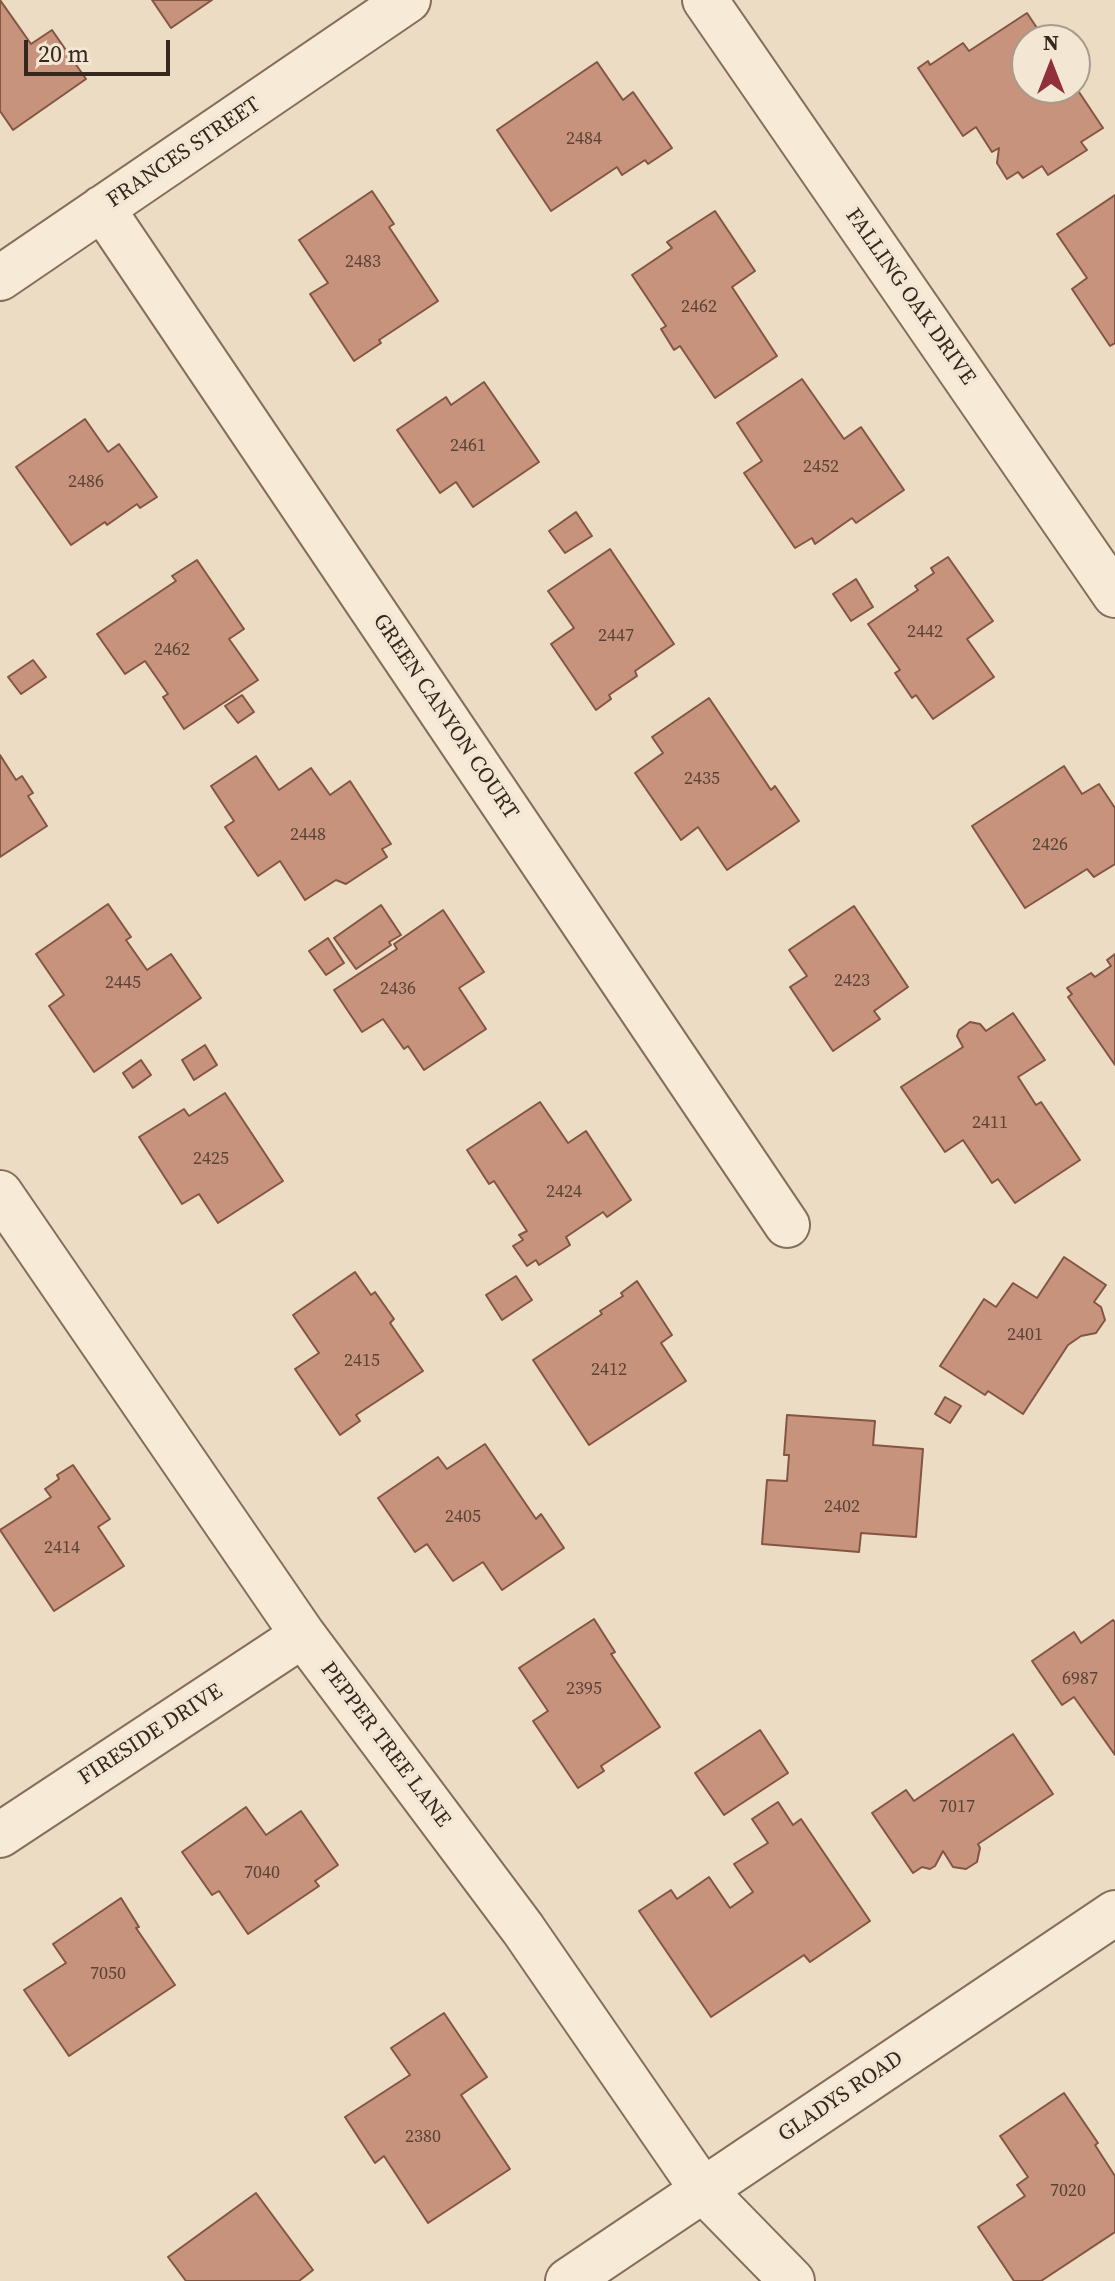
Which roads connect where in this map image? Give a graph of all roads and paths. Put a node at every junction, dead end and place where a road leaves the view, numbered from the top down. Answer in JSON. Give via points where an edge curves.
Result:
{"nodes":[{"id":1,"x":408,"y":0,"type":"edge"},
{"id":2,"x":705,"y":0,"type":"edge"},
{"id":3,"x":102,"y":208,"type":"junction"},
{"id":4,"x":0,"y":278,"type":"edge"},
{"id":5,"x":1115,"y":595,"type":"edge"},
{"id":6,"x":0,"y":1193,"type":"edge"},
{"id":7,"x":787,"y":1225,"type":"dead end"},
{"id":8,"x":303,"y":1635,"type":"junction"},
{"id":9,"x":0,"y":1835,"type":"edge"},
{"id":10,"x":1115,"y":1913,"type":"edge"},
{"id":11,"x":702,"y":2189,"type":"junction"},
{"id":12,"x":568,"y":2281,"type":"edge"},
{"id":13,"x":792,"y":2281,"type":"edge"}],
"edges":[{"from":1,"to":3,"type":"street","name":"FRANCES STREET"},
{"from":2,"to":5,"type":"street","name":"FALLING OAK DRIVE"},
{"from":3,"to":4,"type":"street","name":"FRANCES STREET"},
{"from":3,"to":7,"type":"street","name":"GREEN CANYON COURT"},
{"from":6,"to":8,"type":"street","name":"PEPPER TREE LANE"},
{"from":8,"to":9,"type":"street","name":"FIRESIDE DRIVE"},
{"from":8,"to":11,"type":"street","name":"PEPPER TREE LANE","via":[[523,1929]]},
{"from":10,"to":11,"type":"street","name":"GLADYS ROAD"},
{"from":11,"to":12,"type":"street","name":"GLADYS ROAD"},
{"from":11,"to":13,"type":"street","name":"PEPPER TREE LANE"}]}
